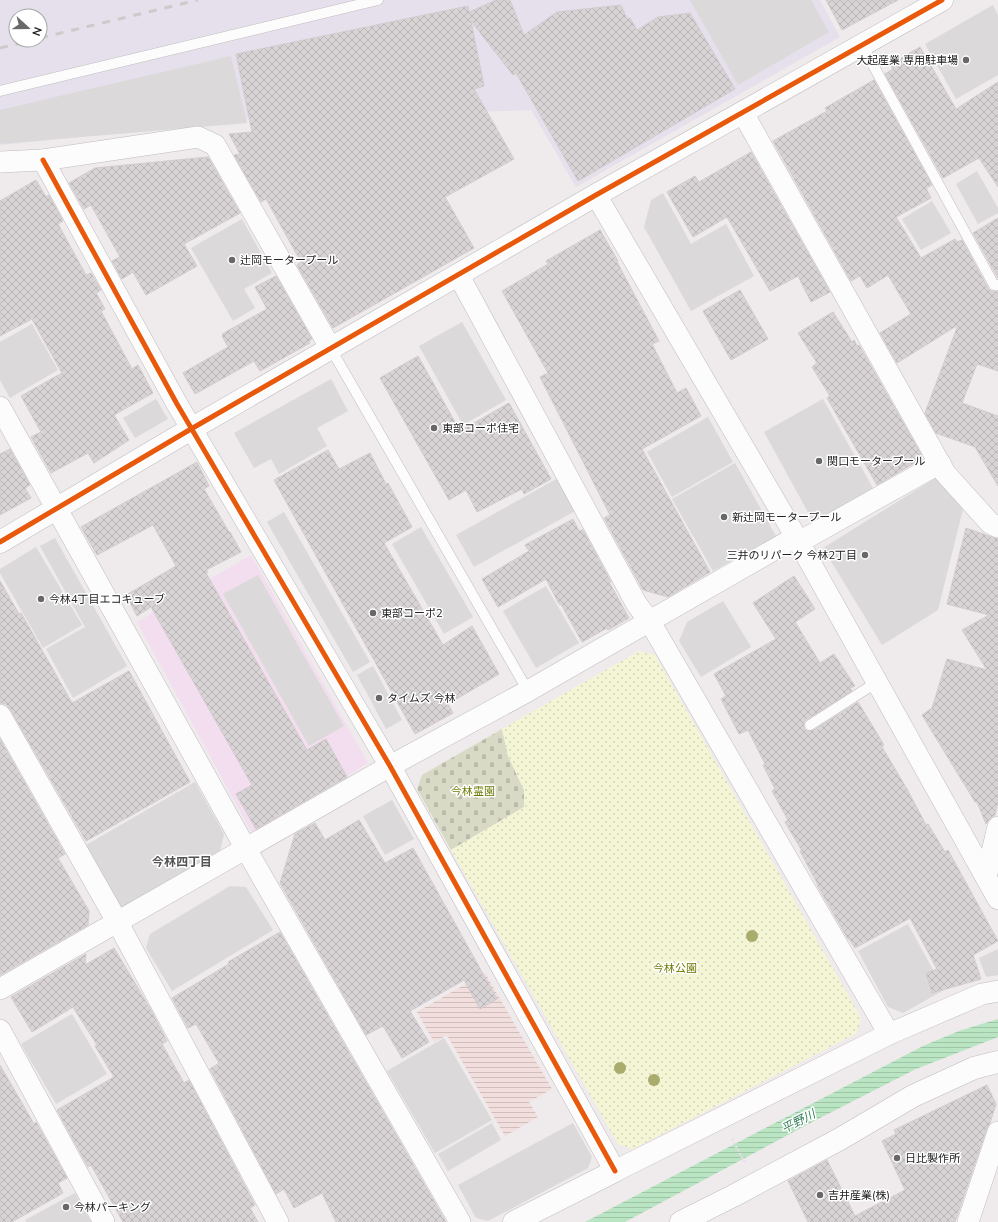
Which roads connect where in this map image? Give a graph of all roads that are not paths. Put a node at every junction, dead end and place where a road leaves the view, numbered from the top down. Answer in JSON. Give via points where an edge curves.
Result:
{"nodes":[{"id":1,"x":378,"y":0,"type":"edge"},
{"id":2,"x":942,"y":0,"type":"edge"},
{"id":3,"x":862,"y":45,"type":"junction"},
{"id":4,"x":0,"y":91,"type":"edge"},
{"id":5,"x":743,"y":113,"type":"junction"},
{"id":6,"x":44,"y":160,"type":"junction"},
{"id":7,"x":0,"y":162,"type":"edge"},
{"id":8,"x":596,"y":195,"type":"junction"},
{"id":9,"x":459,"y":276,"type":"junction"},
{"id":10,"x":998,"y":285,"type":"edge"},
{"id":11,"x":331,"y":349,"type":"junction"},
{"id":12,"x":0,"y":407,"type":"edge"},
{"id":13,"x":191,"y":429,"type":"junction"},
{"id":14,"x":940,"y":463,"type":"junction"},
{"id":15,"x":58,"y":508,"type":"junction"},
{"id":16,"x":998,"y":527,"type":"edge"},
{"id":17,"x":797,"y":540,"type":"junction"},
{"id":18,"x":0,"y":542,"type":"edge"},
{"id":19,"x":650,"y":622,"type":"junction"},
{"id":20,"x":877,"y":682,"type":"junction"},
{"id":21,"x":528,"y":691,"type":"junction"},
{"id":22,"x":0,"y":715,"type":"edge"},
{"id":23,"x":810,"y":725,"type":"dead end"},
{"id":24,"x":390,"y":766,"type":"junction"},
{"id":25,"x":998,"y":827,"type":"edge"},
{"id":26,"x":246,"y":849,"type":"junction"},
{"id":27,"x":986,"y":877,"type":"junction"},
{"id":28,"x":998,"y":899,"type":"edge"},
{"id":29,"x":118,"y":923,"type":"junction"},
{"id":30,"x":0,"y":989,"type":"edge"},
{"id":31,"x":998,"y":992,"type":"edge"},
{"id":32,"x":0,"y":1030,"type":"edge"},
{"id":33,"x":889,"y":1034,"type":"junction"},
{"id":34,"x":998,"y":1062,"type":"edge"},
{"id":35,"x":998,"y":1132,"type":"edge"},
{"id":36,"x":615,"y":1171,"type":"junction"},
{"id":37,"x":104,"y":1222,"type":"edge"},
{"id":38,"x":278,"y":1222,"type":"edge"},
{"id":39,"x":460,"y":1222,"type":"edge"},
{"id":40,"x":514,"y":1222,"type":"edge"},
{"id":41,"x":681,"y":1222,"type":"edge"},
{"id":42,"x":968,"y":1222,"type":"edge"}],
"edges":[{"from":1,"to":4,"type":"lane"},
{"from":2,"to":3,"type":"street"},
{"from":3,"to":5,"type":"street"},
{"from":3,"to":10,"type":"lane","via":[[994,285]]},
{"from":5,"to":8,"type":"street"},
{"from":5,"to":14,"type":"street"},
{"from":6,"to":7,"type":"street"},
{"from":6,"to":11,"type":"street","via":[[198,137],[215,145]]},
{"from":6,"to":13,"type":"street"},
{"from":8,"to":9,"type":"street"},
{"from":8,"to":17,"type":"street"},
{"from":9,"to":11,"type":"street"},
{"from":9,"to":19,"type":"street","via":[[636,603]]},
{"from":11,"to":13,"type":"street"},
{"from":11,"to":21,"type":"lane"},
{"from":12,"to":15,"type":"street"},
{"from":13,"to":15,"type":"street"},
{"from":13,"to":24,"type":"street"},
{"from":14,"to":16,"type":"street","via":[[945,473],[990,523]]},
{"from":14,"to":17,"type":"street"},
{"from":15,"to":18,"type":"street"},
{"from":15,"to":26,"type":"street"},
{"from":17,"to":19,"type":"street"},
{"from":17,"to":20,"type":"street"},
{"from":19,"to":21,"type":"street"},
{"from":19,"to":33,"type":"street"},
{"from":20,"to":23,"type":"lane"},
{"from":20,"to":27,"type":"street"},
{"from":21,"to":24,"type":"street"},
{"from":22,"to":29,"type":"street"},
{"from":24,"to":26,"type":"street"},
{"from":24,"to":36,"type":"street"},
{"from":25,"to":27,"type":"street"},
{"from":26,"to":29,"type":"street"},
{"from":26,"to":39,"type":"street"},
{"from":27,"to":28,"type":"street"},
{"from":29,"to":30,"type":"street"},
{"from":29,"to":38,"type":"street"},
{"from":31,"to":33,"type":"street","via":[[982,994]]},
{"from":32,"to":37,"type":"street"},
{"from":33,"to":36,"type":"street"},
{"from":34,"to":41,"type":"street","via":[[974,1068],[913,1096],[840,1139]]},
{"from":35,"to":42,"type":"street"},
{"from":36,"to":40,"type":"street"}]}
